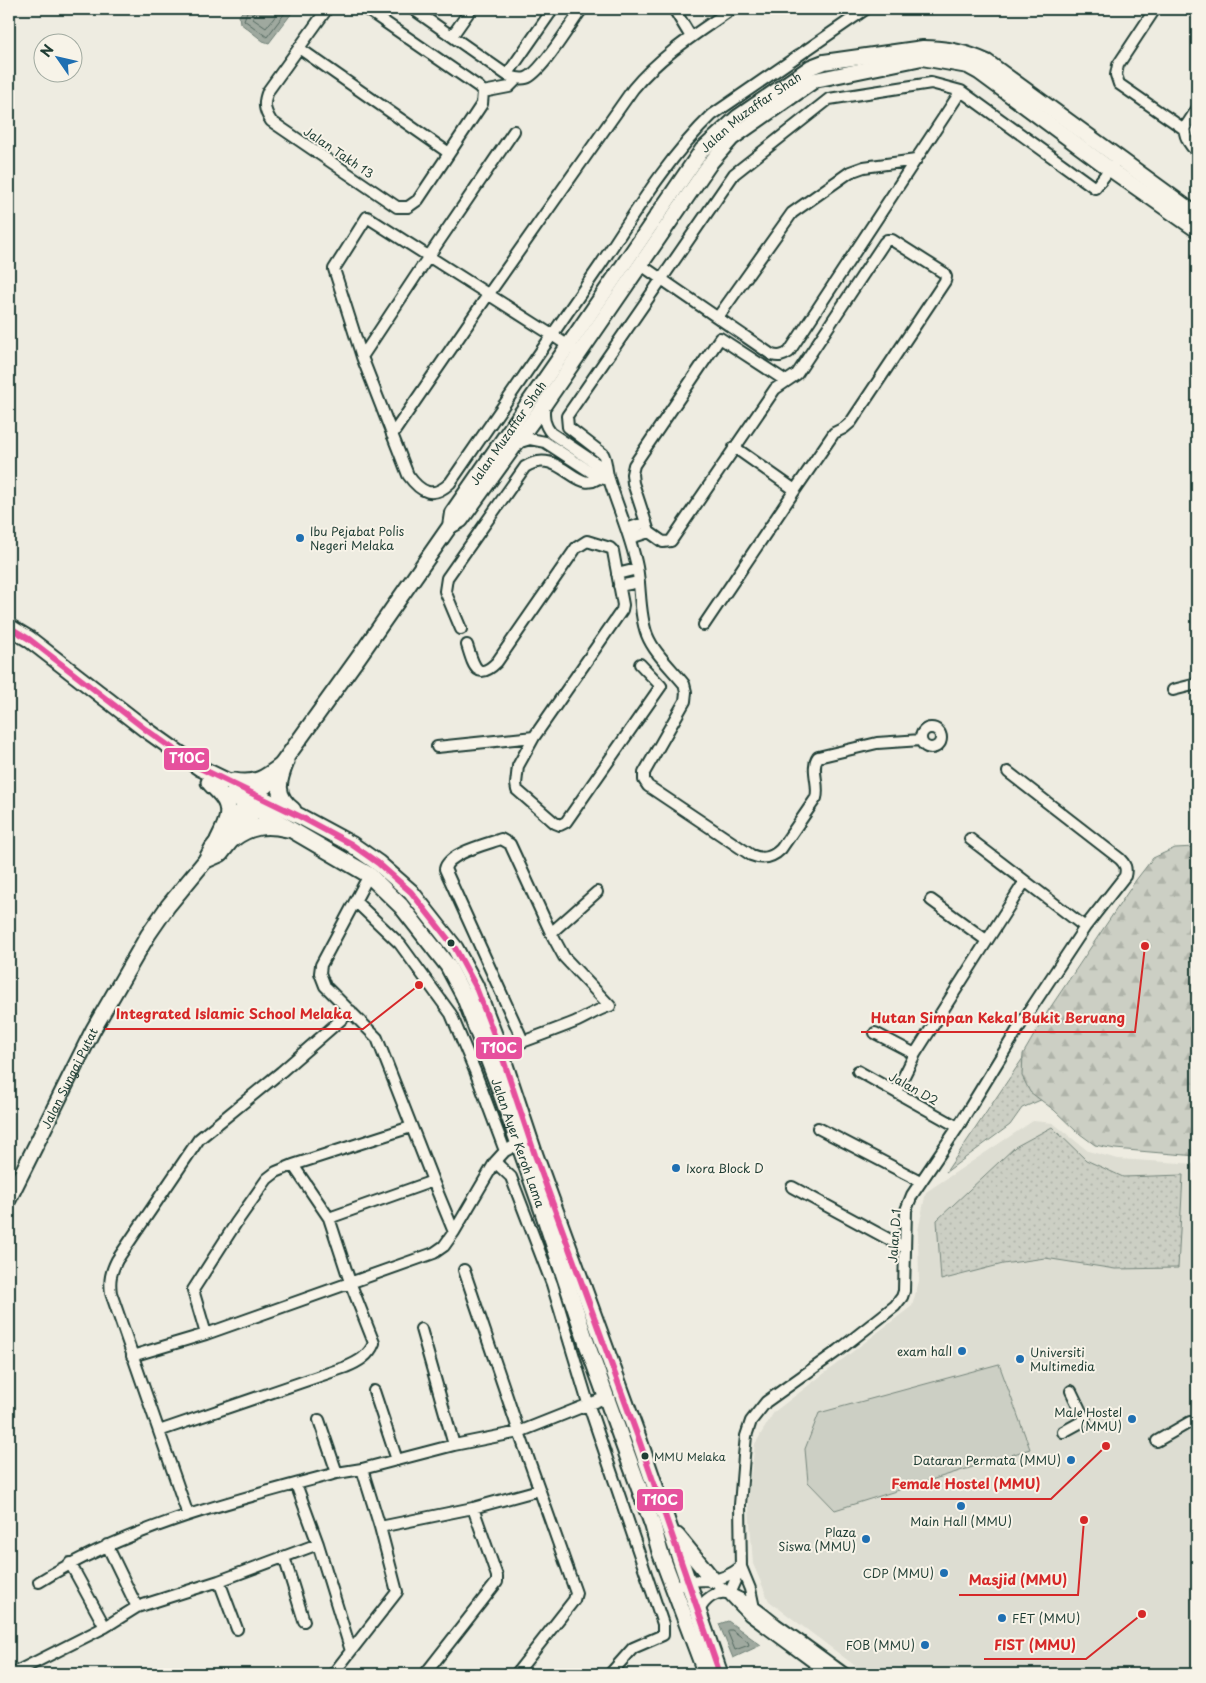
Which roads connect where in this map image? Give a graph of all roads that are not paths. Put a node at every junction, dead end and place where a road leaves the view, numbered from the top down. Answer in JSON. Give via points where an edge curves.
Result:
{"nodes":[{"id":1,"x":327,"y":9,"type":"edge"},
{"id":2,"x":366,"y":9,"type":"edge"},
{"id":3,"x":413,"y":9,"type":"edge"},
{"id":4,"x":471,"y":9,"type":"edge"},
{"id":5,"x":553,"y":9,"type":"edge"},
{"id":6,"x":582,"y":9,"type":"edge"},
{"id":7,"x":674,"y":9,"type":"edge"},
{"id":8,"x":732,"y":9,"type":"edge"},
{"id":9,"x":866,"y":9,"type":"edge"},
{"id":10,"x":1155,"y":9,"type":"edge"},
{"id":11,"x":452,"y":36,"type":"junction"},
{"id":12,"x":691,"y":37,"type":"junction"},
{"id":13,"x":299,"y":48,"type":"junction"},
{"id":14,"x":512,"y":77,"type":"junction"},
{"id":15,"x":961,"y":91,"type":"junction"},
{"id":16,"x":483,"y":92,"type":"junction"},
{"id":17,"x":1197,"y":110,"type":"edge"},
{"id":18,"x":1184,"y":129,"type":"junction"},
{"id":19,"x":514,"y":131,"type":"dead end"},
{"id":20,"x":1197,"y":152,"type":"edge"},
{"id":21,"x":449,"y":153,"type":"junction"},
{"id":22,"x":916,"y":160,"type":"junction"},
{"id":23,"x":1114,"y":163,"type":"junction"},
{"id":24,"x":1197,"y":215,"type":"edge"},
{"id":25,"x":1197,"y":230,"type":"edge"},
{"id":26,"x":428,"y":256,"type":"junction"},
{"id":27,"x":642,"y":265,"type":"junction"},
{"id":28,"x":661,"y":278,"type":"junction"},
{"id":29,"x":488,"y":294,"type":"junction"},
{"id":30,"x":718,"y":318,"type":"junction"},
{"id":31,"x":552,"y":335,"type":"junction"},
{"id":32,"x":574,"y":350,"type":"junction"},
{"id":33,"x":362,"y":357,"type":"junction"},
{"id":34,"x":786,"y":382,"type":"junction"},
{"id":35,"x":544,"y":405,"type":"junction"},
{"id":36,"x":392,"y":435,"type":"junction"},
{"id":37,"x":517,"y":443,"type":"junction"},
{"id":38,"x":734,"y":447,"type":"junction"},
{"id":39,"x":605,"y":476,"type":"junction"},
{"id":40,"x":795,"y":490,"type":"junction"},
{"id":41,"x":450,"y":526,"type":"junction"},
{"id":42,"x":648,"y":527,"type":"junction"},
{"id":43,"x":629,"y":533,"type":"junction"},
{"id":44,"x":637,"y":569,"type":"junction"},
{"id":45,"x":617,"y":574,"type":"junction"},
{"id":46,"x":639,"y":582,"type":"junction"},
{"id":47,"x":619,"y":586,"type":"junction"},
{"id":48,"x":704,"y":625,"type":"dead end"},
{"id":49,"x":9,"y":627,"type":"edge"},
{"id":50,"x":461,"y":629,"type":"dead end"},
{"id":51,"x":9,"y":638,"type":"edge"},
{"id":52,"x":467,"y":645,"type":"dead end"},
{"id":53,"x":640,"y":664,"type":"dead end"},
{"id":54,"x":1197,"y":684,"type":"edge"},
{"id":55,"x":1173,"y":690,"type":"dead end"},
{"id":56,"x":534,"y":737,"type":"junction"},
{"id":57,"x":921,"y":740,"type":"dead end"},
{"id":58,"x":437,"y":747,"type":"dead end"},
{"id":59,"x":284,"y":761,"type":"junction"},
{"id":60,"x":1008,"y":772,"type":"dead end"},
{"id":61,"x":213,"y":779,"type":"junction"},
{"id":62,"x":257,"y":798,"type":"junction"},
{"id":63,"x":301,"y":817,"type":"junction"},
{"id":64,"x":298,"y":833,"type":"junction"},
{"id":65,"x":970,"y":839,"type":"dead end"},
{"id":66,"x":225,"y":840,"type":"junction"},
{"id":67,"x":369,"y":876,"type":"junction"},
{"id":68,"x":1025,"y":881,"type":"junction"},
{"id":69,"x":597,"y":892,"type":"dead end"},
{"id":70,"x":932,"y":900,"type":"dead end"},
{"id":71,"x":355,"y":901,"type":"junction"},
{"id":72,"x":1085,"y":927,"type":"junction"},
{"id":73,"x":551,"y":932,"type":"junction"},
{"id":74,"x":986,"y":940,"type":"junction"},
{"id":75,"x":351,"y":1011,"type":"junction"},
{"id":76,"x":563,"y":1027,"type":"junction"},
{"id":77,"x":875,"y":1034,"type":"dead end"},
{"id":78,"x":568,"y":1037,"type":"dead end"},
{"id":79,"x":523,"y":1042,"type":"junction"},
{"id":80,"x":500,"y":1050,"type":"junction"},
{"id":81,"x":915,"y":1054,"type":"junction"},
{"id":82,"x":858,"y":1071,"type":"dead end"},
{"id":83,"x":896,"y":1092,"type":"junction"},
{"id":84,"x":412,"y":1127,"type":"junction"},
{"id":85,"x":958,"y":1127,"type":"junction"},
{"id":86,"x":818,"y":1128,"type":"dead end"},
{"id":87,"x":511,"y":1148,"type":"junction"},
{"id":88,"x":495,"y":1162,"type":"junction"},
{"id":89,"x":293,"y":1165,"type":"junction"},
{"id":90,"x":432,"y":1181,"type":"junction"},
{"id":91,"x":920,"y":1181,"type":"junction"},
{"id":92,"x":792,"y":1187,"type":"dead end"},
{"id":93,"x":9,"y":1200,"type":"edge"},
{"id":94,"x":329,"y":1218,"type":"junction"},
{"id":95,"x":454,"y":1232,"type":"junction"},
{"id":96,"x":905,"y":1248,"type":"junction"},
{"id":97,"x":464,"y":1270,"type":"dead end"},
{"id":98,"x":350,"y":1282,"type":"junction"},
{"id":99,"x":421,"y":1329,"type":"dead end"},
{"id":100,"x":206,"y":1334,"type":"junction"},
{"id":101,"x":604,"y":1347,"type":"junction"},
{"id":102,"x":132,"y":1356,"type":"junction"},
{"id":103,"x":1070,"y":1390,"type":"dead end"},
{"id":104,"x":374,"y":1391,"type":"dead end"},
{"id":105,"x":607,"y":1397,"type":"junction"},
{"id":106,"x":588,"y":1403,"type":"junction"},
{"id":107,"x":319,"y":1420,"type":"dead end"},
{"id":108,"x":1190,"y":1422,"type":"dead end"},
{"id":109,"x":158,"y":1431,"type":"junction"},
{"id":110,"x":519,"y":1432,"type":"junction"},
{"id":111,"x":1063,"y":1432,"type":"dead end"},
{"id":112,"x":639,"y":1440,"type":"junction"},
{"id":113,"x":1157,"y":1441,"type":"dead end"},
{"id":114,"x":454,"y":1445,"type":"junction"},
{"id":115,"x":397,"y":1460,"type":"junction"},
{"id":116,"x":362,"y":1469,"type":"junction"},
{"id":117,"x":337,"y":1473,"type":"junction"},
{"id":118,"x":296,"y":1484,"type":"junction"},
{"id":119,"x":539,"y":1490,"type":"junction"},
{"id":120,"x":473,"y":1508,"type":"junction"},
{"id":121,"x":188,"y":1515,"type":"junction"},
{"id":122,"x":669,"y":1527,"type":"junction"},
{"id":123,"x":380,"y":1528,"type":"junction"},
{"id":124,"x":318,"y":1544,"type":"junction"},
{"id":125,"x":107,"y":1545,"type":"junction"},
{"id":126,"x":284,"y":1557,"type":"junction"},
{"id":127,"x":70,"y":1563,"type":"junction"},
{"id":128,"x":741,"y":1567,"type":"junction"},
{"id":129,"x":713,"y":1580,"type":"junction"},
{"id":130,"x":219,"y":1581,"type":"junction"},
{"id":131,"x":688,"y":1581,"type":"junction"},
{"id":132,"x":39,"y":1582,"type":"dead end"},
{"id":133,"x":729,"y":1594,"type":"junction"},
{"id":134,"x":677,"y":1595,"type":"junction"},
{"id":135,"x":137,"y":1607,"type":"junction"},
{"id":136,"x":754,"y":1608,"type":"junction"},
{"id":137,"x":699,"y":1611,"type":"junction"},
{"id":138,"x":304,"y":1621,"type":"dead end"},
{"id":139,"x":105,"y":1627,"type":"junction"},
{"id":140,"x":237,"y":1630,"type":"dead end"},
{"id":141,"x":351,"y":1651,"type":"junction"},
{"id":142,"x":12,"y":1674,"type":"edge"},
{"id":143,"x":333,"y":1674,"type":"edge"},
{"id":144,"x":425,"y":1674,"type":"edge"},
{"id":145,"x":516,"y":1674,"type":"edge"},
{"id":146,"x":610,"y":1674,"type":"edge"},
{"id":147,"x":706,"y":1674,"type":"edge"},
{"id":148,"x":720,"y":1674,"type":"edge"},
{"id":149,"x":829,"y":1674,"type":"edge"},
{"id":150,"x":846,"y":1674,"type":"edge"}],
"edges":[{"from":1,"to":13,"type":"street"},
{"from":2,"to":16,"type":"street","via":[[479,86]]},
{"from":3,"to":11,"type":"street"},
{"from":4,"to":11,"type":"street"},
{"from":5,"to":14,"type":"street"},
{"from":6,"to":14,"type":"street","via":[[538,69],[525,78]]},
{"from":7,"to":12,"type":"street"},
{"from":8,"to":12,"type":"street"},
{"from":9,"to":31,"type":"street","via":[[712,115],[693,133]]},
{"from":10,"to":18,"type":"street","via":[[1118,65],[1116,75],[1119,84]]},
{"from":11,"to":14,"type":"street"},
{"from":12,"to":29,"type":"street","via":[[637,84]]},
{"from":13,"to":21,"type":"street"},
{"from":13,"to":21,"type":"street","name":"Jalan Takh 13","via":[[264,98],[271,121],[397,207],[408,207],[418,200]]},
{"from":14,"to":16,"type":"street","via":[[509,87]]},
{"from":15,"to":22,"type":"street"},
{"from":15,"to":23,"type":"street","via":[[1095,188]]},
{"from":15,"to":28,"type":"street","via":[[931,82],[830,99],[734,174]]},
{"from":16,"to":21,"type":"street","via":[[482,104]]},
{"from":17,"to":18,"type":"street"},
{"from":18,"to":20,"type":"street","via":[[1186,138]]},
{"from":19,"to":26,"type":"street"},
{"from":22,"to":30,"type":"street","via":[[850,172],[792,214]]},
{"from":22,"to":30,"type":"street","via":[[789,352],[781,356],[772,355]]},
{"from":23,"to":24,"type":"main road","name":"Jalan Muzaffar Shah"},
{"from":23,"to":25,"type":"main road","name":"Jalan Muzaffar Shah"},
{"from":23,"to":27,"type":"main road","name":"Jalan Muzaffar Shah","via":[[968,66],[922,58],[815,80],[732,138],[711,162]]},
{"from":23,"to":32,"type":"main road","name":"Jalan Muzaffar Shah","via":[[987,62],[976,57],[923,48],[824,62],[811,67],[738,117],[702,150]]},
{"from":26,"to":29,"type":"street"},
{"from":26,"to":33,"type":"street"},
{"from":26,"to":33,"type":"street","via":[[367,217],[334,269]]},
{"from":27,"to":28,"type":"street"},
{"from":27,"to":32,"type":"main road","name":"Jalan Muzaffar Shah"},
{"from":28,"to":30,"type":"street"},
{"from":28,"to":39,"type":"street","via":[[567,416],[568,427],[603,454]]},
{"from":29,"to":31,"type":"street"},
{"from":29,"to":36,"type":"street"},
{"from":31,"to":32,"type":"street"},
{"from":31,"to":36,"type":"street","via":[[443,490],[428,493],[413,483]]},
{"from":32,"to":35,"type":"main road","name":"Jalan Muzaffar Shah"},
{"from":32,"to":41,"type":"main road","name":"Jalan Muzaffar Shah","via":[[452,513]]},
{"from":33,"to":36,"type":"street"},
{"from":34,"to":38,"type":"street","via":[[774,390]]},
{"from":34,"to":40,"type":"street","via":[[797,374],[887,240],[892,240],[944,273],[945,281],[851,422],[834,433]]},
{"from":34,"to":42,"type":"street","via":[[720,338],[634,464],[633,482]]},
{"from":35,"to":37,"type":"main road","name":"Jalan Muzaffar Shah"},
{"from":35,"to":39,"type":"street","via":[[546,427]]},
{"from":37,"to":39,"type":"street","via":[[530,439],[545,442]]},
{"from":37,"to":41,"type":"main road","name":"Jalan Muzaffar Shah","via":[[461,520]]},
{"from":38,"to":40,"type":"street"},
{"from":38,"to":42,"type":"street","via":[[671,541],[663,542]]},
{"from":39,"to":43,"type":"street"},
{"from":39,"to":50,"type":"street","via":[[594,482],[585,482],[548,461],[525,467],[447,578],[445,591]]},
{"from":40,"to":48,"type":"street"},
{"from":41,"to":59,"type":"main road","name":"Jalan Muzaffar Shah"},
{"from":42,"to":43,"type":"street"},
{"from":43,"to":44,"type":"street"},
{"from":44,"to":45,"type":"street"},
{"from":44,"to":46,"type":"street"},
{"from":45,"to":47,"type":"street"},
{"from":45,"to":52,"type":"street","via":[[613,551],[587,541],[571,554],[491,668],[484,672],[475,668]]},
{"from":46,"to":47,"type":"street"},
{"from":46,"to":57,"type":"street","via":[[648,636],[684,684],[686,692],[685,701],[644,773],[644,780],[648,786],[751,856],[761,859],[774,856],[816,798],[815,765],[818,757],[877,743]]},
{"from":47,"to":56,"type":"street","via":[[623,605],[620,616]]},
{"from":49,"to":61,"type":"main road","name":"Jalan Ayer Keroh Lama"},
{"from":51,"to":61,"type":"main road","name":"Jalan Ayer Keroh Lama","via":[[65,676],[155,749]]},
{"from":53,"to":56,"type":"street","via":[[661,686],[566,822],[560,825],[518,790],[516,784],[518,766]]},
{"from":54,"to":55,"type":"street"},
{"from":56,"to":58,"type":"street"},
{"from":59,"to":61,"type":"main road","via":[[264,778],[253,782]]},
{"from":59,"to":62,"type":"main road","name":"Jalan Muzaffar Shah"},
{"from":59,"to":63,"type":"main road","via":[[280,796]]},
{"from":60,"to":72,"type":"street","name":"Jalan D 1","via":[[1124,863],[1125,876]]},
{"from":61,"to":62,"type":"main road","name":"Jalan Ayer Keroh Lama"},
{"from":61,"to":66,"type":"main road","via":[[229,810]]},
{"from":62,"to":63,"type":"main road","name":"Jalan Ayer Keroh Lama"},
{"from":62,"to":64,"type":"main road","name":"Jalan Ayer Keroh Lama"},
{"from":62,"to":66,"type":"main road","name":"Jalan Sungai Putat"},
{"from":63,"to":80,"type":"main road","name":"Jalan Ayer Keroh Lama","via":[[351,844],[410,892],[456,948],[475,985]]},
{"from":64,"to":66,"type":"main road","via":[[282,828],[258,827]]},
{"from":64,"to":67,"type":"main road","name":"Jalan Ayer Keroh Lama"},
{"from":65,"to":68,"type":"street"},
{"from":66,"to":93,"type":"main road","name":"Jalan Sungai Putat","via":[[221,854],[205,861],[168,906],[129,966],[93,1030]]},
{"from":67,"to":71,"type":"street"},
{"from":67,"to":87,"type":"main road","name":"Jalan Ayer Keroh Lama","via":[[401,906],[448,966],[464,996],[484,1046]]},
{"from":68,"to":72,"type":"street"},
{"from":68,"to":74,"type":"street"},
{"from":69,"to":73,"type":"street"},
{"from":70,"to":74,"type":"street"},
{"from":71,"to":75,"type":"street","via":[[320,973],[325,986]]},
{"from":71,"to":87,"type":"street","via":[[400,944],[451,1014]]},
{"from":72,"to":85,"type":"street","name":"Jalan D 1"},
{"from":73,"to":76,"type":"street","via":[[564,957],[606,1005],[594,1014]]},
{"from":73,"to":79,"type":"street","via":[[508,841],[501,839],[477,847],[446,864],[445,869]]},
{"from":74,"to":81,"type":"street"},
{"from":75,"to":84,"type":"street","via":[[377,1038]]},
{"from":75,"to":102,"type":"street","via":[[199,1139],[117,1260],[111,1272],[111,1293]]},
{"from":76,"to":78,"type":"street"},
{"from":76,"to":79,"type":"street"},
{"from":77,"to":81,"type":"street"},
{"from":79,"to":80,"type":"street"},
{"from":80,"to":101,"type":"main road","name":"Jalan Ayer Keroh Lama"},
{"from":81,"to":83,"type":"street"},
{"from":82,"to":83,"type":"street","name":"Jalan D2"},
{"from":83,"to":85,"type":"street","name":"Jalan D2"},
{"from":84,"to":89,"type":"street"},
{"from":84,"to":90,"type":"street"},
{"from":85,"to":91,"type":"street","name":"Jalan D 1"},
{"from":86,"to":91,"type":"street"},
{"from":87,"to":88,"type":"street"},
{"from":87,"to":105,"type":"main road","name":"Jalan Ayer Keroh Lama","via":[[542,1209]]},
{"from":88,"to":95,"type":"street"},
{"from":88,"to":106,"type":"street","via":[[511,1177],[515,1186],[552,1284]]},
{"from":89,"to":94,"type":"street"},
{"from":89,"to":100,"type":"street","via":[[267,1179],[193,1290]]},
{"from":90,"to":94,"type":"street"},
{"from":90,"to":95,"type":"street"},
{"from":91,"to":96,"type":"street","name":"Jalan D 1","via":[[906,1210]]},
{"from":92,"to":96,"type":"street"},
{"from":94,"to":98,"type":"street"},
{"from":95,"to":98,"type":"street","via":[[434,1253]]},
{"from":96,"to":128,"type":"street","name":"Jalan D 1","via":[[904,1292],[898,1302],[839,1350],[766,1402],[751,1421],[746,1436],[740,1505]]},
{"from":97,"to":110,"type":"street"},
{"from":98,"to":100,"type":"street"},
{"from":98,"to":109,"type":"street","via":[[374,1343],[360,1360]]},
{"from":99,"to":114,"type":"street"},
{"from":100,"to":102,"type":"street"},
{"from":101,"to":105,"type":"main road","via":[[613,1387]]},
{"from":101,"to":112,"type":"main road","name":"Jalan Ayer Keroh Lama"},
{"from":102,"to":109,"type":"street"},
{"from":103,"to":111,"type":"street","via":[[1085,1420]]},
{"from":104,"to":115,"type":"street"},
{"from":105,"to":106,"type":"street"},
{"from":105,"to":112,"type":"main road","via":[[621,1407],[631,1434]]},
{"from":105,"to":134,"type":"main road","name":"Jalan Ayer Keroh Lama"},
{"from":106,"to":110,"type":"street"},
{"from":106,"to":146,"type":"street","via":[[663,1624],[663,1635],[634,1648]]},
{"from":107,"to":117,"type":"street"},
{"from":108,"to":113,"type":"street"},
{"from":109,"to":121,"type":"street"},
{"from":110,"to":114,"type":"street"},
{"from":110,"to":119,"type":"street"},
{"from":112,"to":122,"type":"main road","name":"Jalan Ayer Keroh Lama"},
{"from":114,"to":115,"type":"street"},
{"from":115,"to":116,"type":"street"},
{"from":116,"to":117,"type":"street"},
{"from":116,"to":123,"type":"street"},
{"from":117,"to":118,"type":"street"},
{"from":118,"to":121,"type":"street"},
{"from":118,"to":124,"type":"street"},
{"from":119,"to":120,"type":"street"},
{"from":119,"to":145,"type":"street","via":[[576,1596]]},
{"from":120,"to":123,"type":"street"},
{"from":120,"to":144,"type":"street","via":[[497,1582]]},
{"from":121,"to":125,"type":"street"},
{"from":122,"to":129,"type":"main road"},
{"from":122,"to":131,"type":"main road","name":"Jalan Ayer Keroh Lama"},
{"from":123,"to":141,"type":"street","via":[[397,1592]]},
{"from":124,"to":126,"type":"street"},
{"from":124,"to":141,"type":"street"},
{"from":125,"to":127,"type":"street"},
{"from":125,"to":135,"type":"street"},
{"from":126,"to":130,"type":"street"},
{"from":126,"to":138,"type":"street"},
{"from":127,"to":132,"type":"street"},
{"from":127,"to":139,"type":"street"},
{"from":128,"to":129,"type":"street","via":[[728,1576]]},
{"from":128,"to":133,"type":"street","name":"Jalan D 1"},
{"from":128,"to":136,"type":"street"},
{"from":129,"to":131,"type":"street"},
{"from":129,"to":133,"type":"street"},
{"from":130,"to":135,"type":"street"},
{"from":130,"to":140,"type":"street"},
{"from":131,"to":134,"type":"street","via":[[677,1589]]},
{"from":131,"to":137,"type":"main road","name":"Jalan Ayer Keroh Lama"},
{"from":133,"to":136,"type":"street"},
{"from":133,"to":137,"type":"street","via":[[708,1598]]},
{"from":133,"to":149,"type":"street","via":[[749,1615]]},
{"from":134,"to":147,"type":"main road","name":"Jalan Ayer Keroh Lama"},
{"from":135,"to":139,"type":"street"},
{"from":136,"to":150,"type":"street"},
{"from":137,"to":148,"type":"main road","name":"Jalan Ayer Keroh Lama"},
{"from":139,"to":142,"type":"street"},
{"from":141,"to":143,"type":"street"}]}
